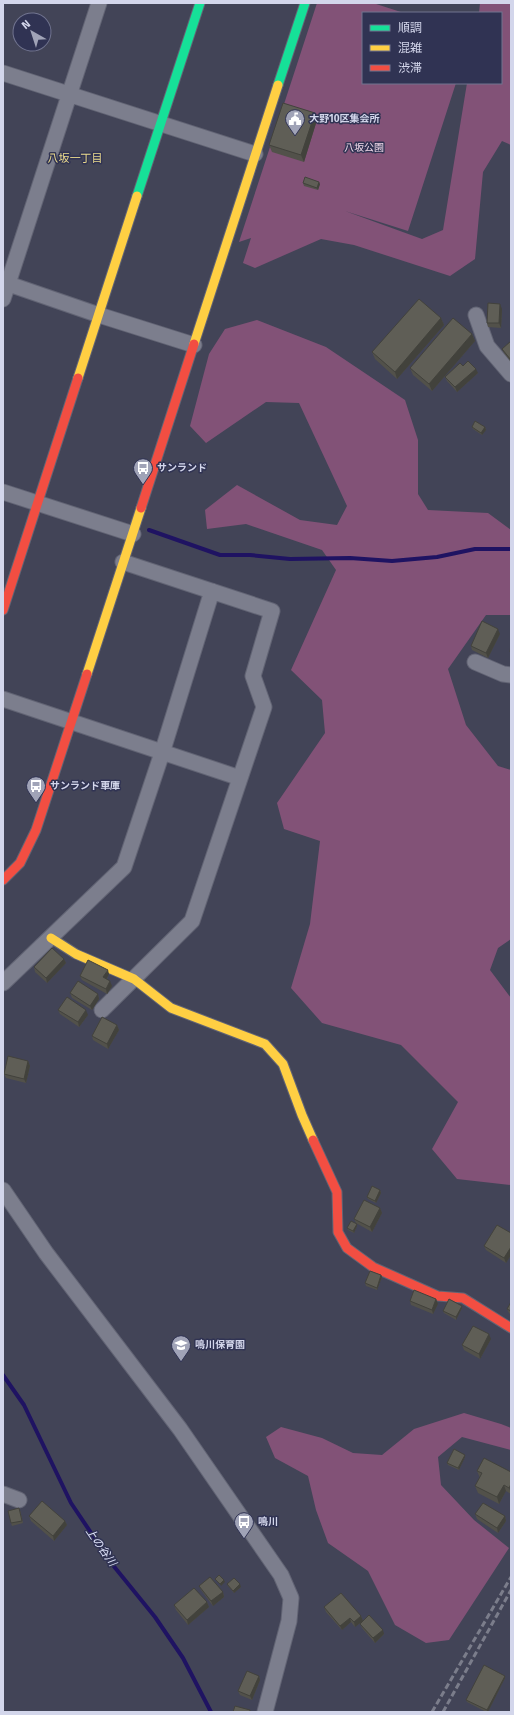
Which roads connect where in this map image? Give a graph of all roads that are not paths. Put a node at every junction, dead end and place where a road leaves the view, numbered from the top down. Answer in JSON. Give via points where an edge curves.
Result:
{"nodes":[{"id":1,"x":99,"y":3,"type":"edge"},
{"id":2,"x":200,"y":3,"type":"edge"},
{"id":3,"x":304,"y":3,"type":"edge"},
{"id":4,"x":3,"y":73,"type":"edge"},
{"id":5,"x":68,"y":95,"type":"junction"},
{"id":6,"x":162,"y":124,"type":"junction"},
{"id":7,"x":255,"y":154,"type":"junction"},
{"id":8,"x":5,"y":283,"type":"edge"},
{"id":9,"x":3,"y":299,"type":"edge"},
{"id":10,"x":476,"y":315,"type":"dead end"},
{"id":11,"x":99,"y":316,"type":"junction"},
{"id":12,"x":194,"y":345,"type":"junction"},
{"id":13,"x":511,"y":374,"type":"edge"},
{"id":14,"x":3,"y":492,"type":"edge"},
{"id":15,"x":37,"y":503,"type":"junction"},
{"id":16,"x":133,"y":534,"type":"junction"},
{"id":17,"x":123,"y":562,"type":"junction"},
{"id":18,"x":212,"y":591,"type":"junction"},
{"id":19,"x":3,"y":610,"type":"edge"},
{"id":20,"x":475,"y":662,"type":"dead end"},
{"id":21,"x":511,"y":675,"type":"edge"},
{"id":22,"x":3,"y":699,"type":"edge"},
{"id":23,"x":71,"y":721,"type":"junction"},
{"id":24,"x":162,"y":753,"type":"junction"},
{"id":25,"x":240,"y":778,"type":"junction"},
{"id":26,"x":3,"y":880,"type":"edge"},
{"id":27,"x":51,"y":938,"type":"junction"},
{"id":28,"x":134,"y":979,"type":"junction"},
{"id":29,"x":3,"y":983,"type":"edge"},
{"id":30,"x":102,"y":1010,"type":"dead end"},
{"id":31,"x":3,"y":1190,"type":"edge"},
{"id":32,"x":511,"y":1328,"type":"edge"},
{"id":33,"x":3,"y":1494,"type":"edge"},
{"id":34,"x":19,"y":1500,"type":"dead end"},
{"id":35,"x":265,"y":1712,"type":"edge"}],
"edges":[{"from":1,"to":5,"type":"street"},
{"from":2,"to":6,"type":"street"},
{"from":3,"to":7,"type":"street"},
{"from":4,"to":5,"type":"street"},
{"from":5,"to":6,"type":"street"},
{"from":5,"to":8,"type":"street"},
{"from":6,"to":7,"type":"street"},
{"from":6,"to":11,"type":"street"},
{"from":7,"to":12,"type":"street"},
{"from":8,"to":9,"type":"street"},
{"from":8,"to":11,"type":"street"},
{"from":10,"to":13,"type":"street","via":[[487,346]]},
{"from":11,"to":12,"type":"street"},
{"from":11,"to":15,"type":"street"},
{"from":12,"to":16,"type":"street"},
{"from":14,"to":15,"type":"street"},
{"from":15,"to":16,"type":"street"},
{"from":15,"to":19,"type":"street"},
{"from":16,"to":17,"type":"street"},
{"from":17,"to":18,"type":"street"},
{"from":17,"to":23,"type":"street"},
{"from":18,"to":24,"type":"street"},
{"from":18,"to":25,"type":"street","via":[[272,610],[253,676],[264,707]]},
{"from":20,"to":21,"type":"street"},
{"from":22,"to":23,"type":"street"},
{"from":23,"to":24,"type":"street"},
{"from":23,"to":26,"type":"street","via":[[36,830],[20,863]]},
{"from":24,"to":25,"type":"street"},
{"from":24,"to":27,"type":"street","via":[[124,867]]},
{"from":25,"to":28,"type":"street","via":[[192,920]]},
{"from":27,"to":28,"type":"street","via":[[76,954]]},
{"from":27,"to":29,"type":"street"},
{"from":28,"to":30,"type":"street"},
{"from":28,"to":32,"type":"street","via":[[171,1008],[265,1044],[283,1064],[336,1192],[338,1232],[347,1248],[373,1267],[438,1296],[463,1298]]},
{"from":31,"to":35,"type":"street","via":[[46,1253],[180,1429],[281,1575],[291,1598],[289,1621]]},
{"from":33,"to":34,"type":"street"}]}
